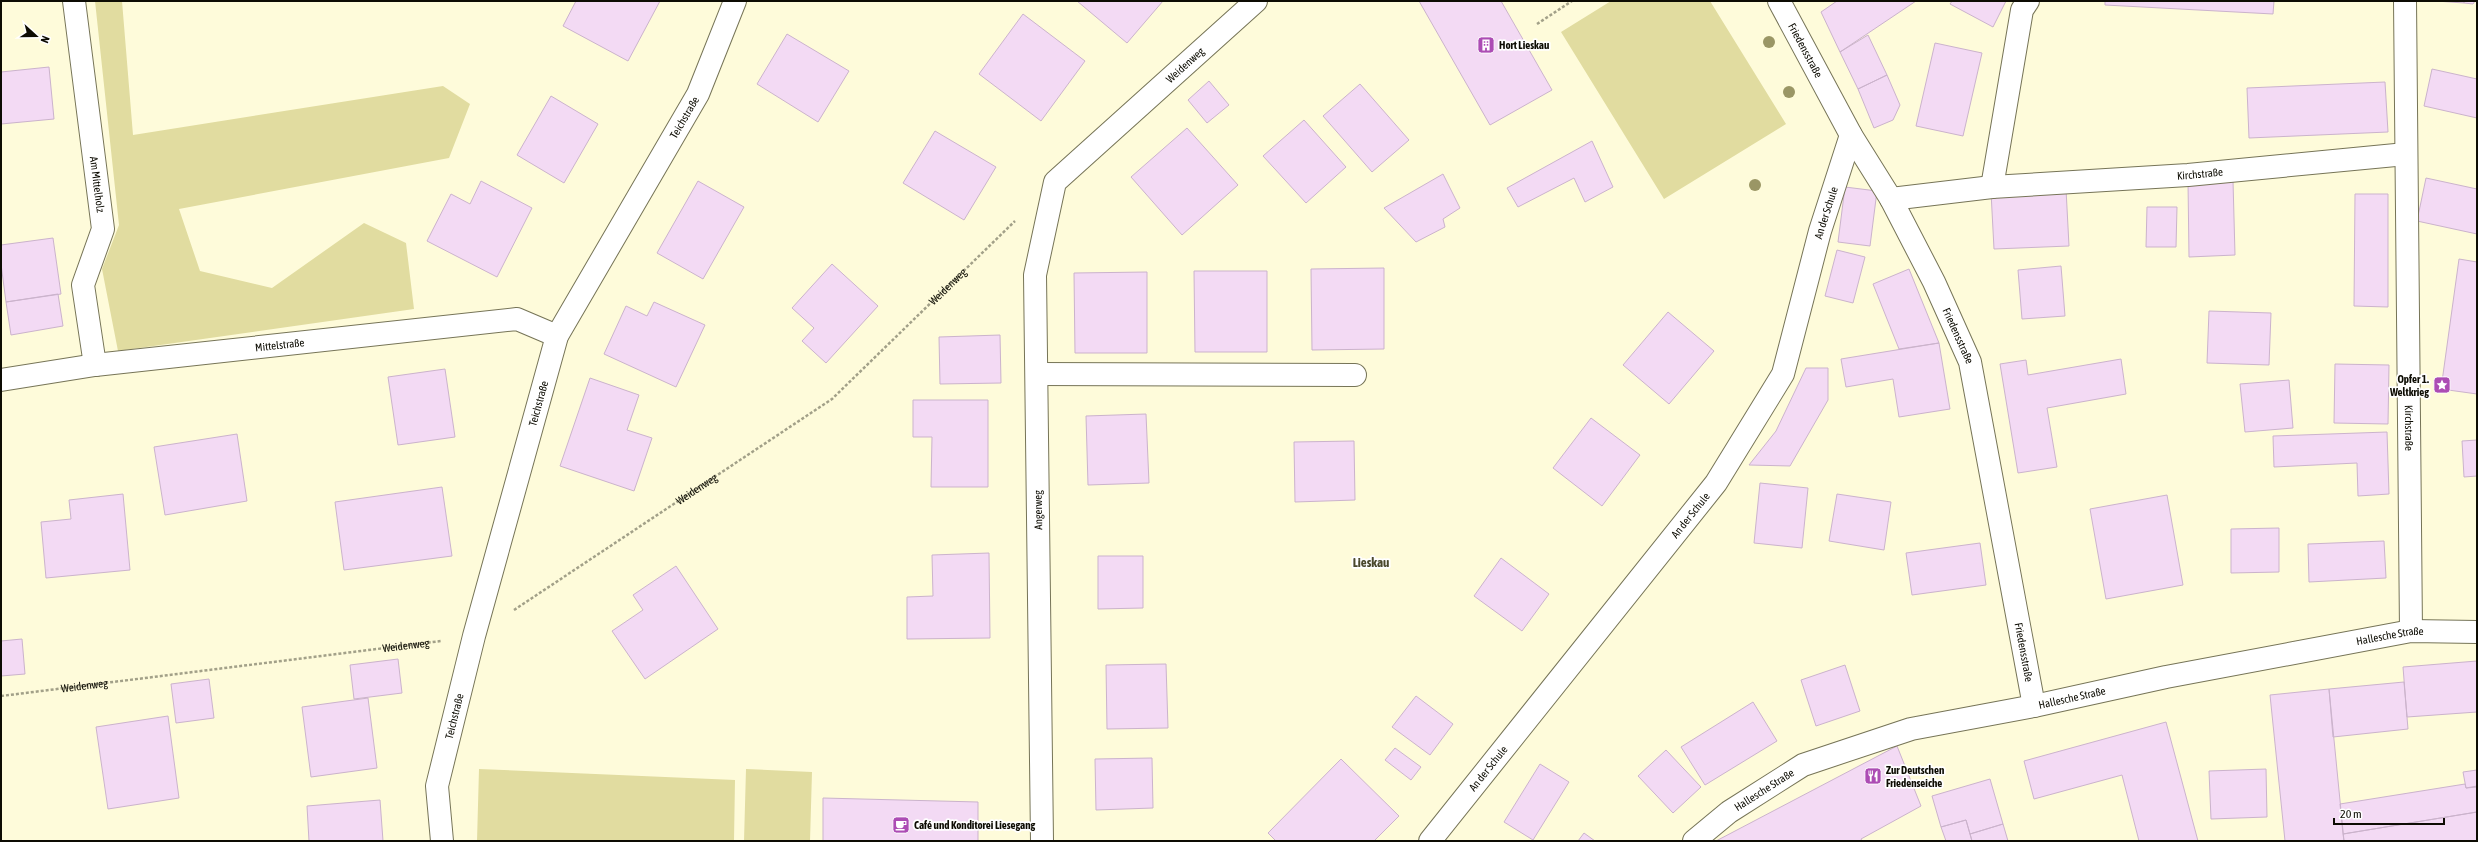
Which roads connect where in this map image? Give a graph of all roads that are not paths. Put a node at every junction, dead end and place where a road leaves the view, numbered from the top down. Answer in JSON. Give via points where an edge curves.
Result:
{"nodes":[{"id":1,"x":74,"y":1,"type":"edge"},
{"id":2,"x":735,"y":1,"type":"edge"},
{"id":3,"x":1256,"y":1,"type":"edge"},
{"id":4,"x":1779,"y":1,"type":"edge"},
{"id":5,"x":2028,"y":1,"type":"edge"},
{"id":6,"x":2405,"y":1,"type":"edge"},
{"id":7,"x":1851,"y":135,"type":"junction"},
{"id":8,"x":2406,"y":154,"type":"junction"},
{"id":9,"x":1055,"y":182,"type":"joint"},
{"id":10,"x":1992,"y":187,"type":"junction"},
{"id":11,"x":1891,"y":199,"type":"junction"},
{"id":12,"x":557,"y":336,"type":"junction"},
{"id":13,"x":95,"y":365,"type":"junction"},
{"id":14,"x":1036,"y":374,"type":"junction"},
{"id":15,"x":1355,"y":375,"type":"dead end"},
{"id":16,"x":1,"y":380,"type":"edge"},
{"id":17,"x":2412,"y":631,"type":"junction"},
{"id":18,"x":2477,"y":632,"type":"edge"},
{"id":19,"x":2034,"y":706,"type":"junction"},
{"id":20,"x":442,"y":841,"type":"edge"},
{"id":21,"x":1042,"y":841,"type":"edge"},
{"id":22,"x":1430,"y":841,"type":"edge"},
{"id":23,"x":1694,"y":841,"type":"edge"}],
"edges":[{"from":1,"to":13,"type":"street","name":"Am Mittelholz","via":[[103,228],[83,285]]},
{"from":2,"to":12,"type":"street","name":"Teichstraße","via":[[698,94]]},
{"from":3,"to":9,"type":"street","name":"Weidenweg"},
{"from":4,"to":7,"type":"street","name":"Friedensstraße"},
{"from":5,"to":10,"type":"street","via":[[2022,10]]},
{"from":6,"to":8,"type":"street","name":"Kirchstraße"},
{"from":7,"to":11,"type":"street","name":"Friedensstraße"},
{"from":7,"to":22,"type":"street","name":"An der Schule","via":[[1820,230],[1783,374],[1716,483]]},
{"from":8,"to":10,"type":"street","name":"Kirchstraße","via":[[2188,175]]},
{"from":8,"to":17,"type":"street","name":"Kirchstraße"},
{"from":9,"to":14,"type":"street","name":"Angerweg","via":[[1035,274]]},
{"from":10,"to":11,"type":"street","name":"Kirchstraße"},
{"from":11,"to":19,"type":"street","name":"Friedensstraße","via":[[1934,282],[1970,362]]},
{"from":12,"to":13,"type":"street","name":"Mittelstraße","via":[[517,319]]},
{"from":12,"to":20,"type":"street","name":"Teichstraße","via":[[474,636],[437,786]]},
{"from":13,"to":16,"type":"street","name":"Mittelstraße"},
{"from":14,"to":15,"type":"street"},
{"from":14,"to":21,"type":"street","name":"Angerweg"},
{"from":17,"to":18,"type":"street","name":"Hallesche Straße"},
{"from":17,"to":19,"type":"street","name":"Hallesche Straße","via":[[2166,677]]},
{"from":19,"to":23,"type":"street","name":"Hallesche Straße","via":[[1911,729],[1803,765],[1729,812]]}]}
